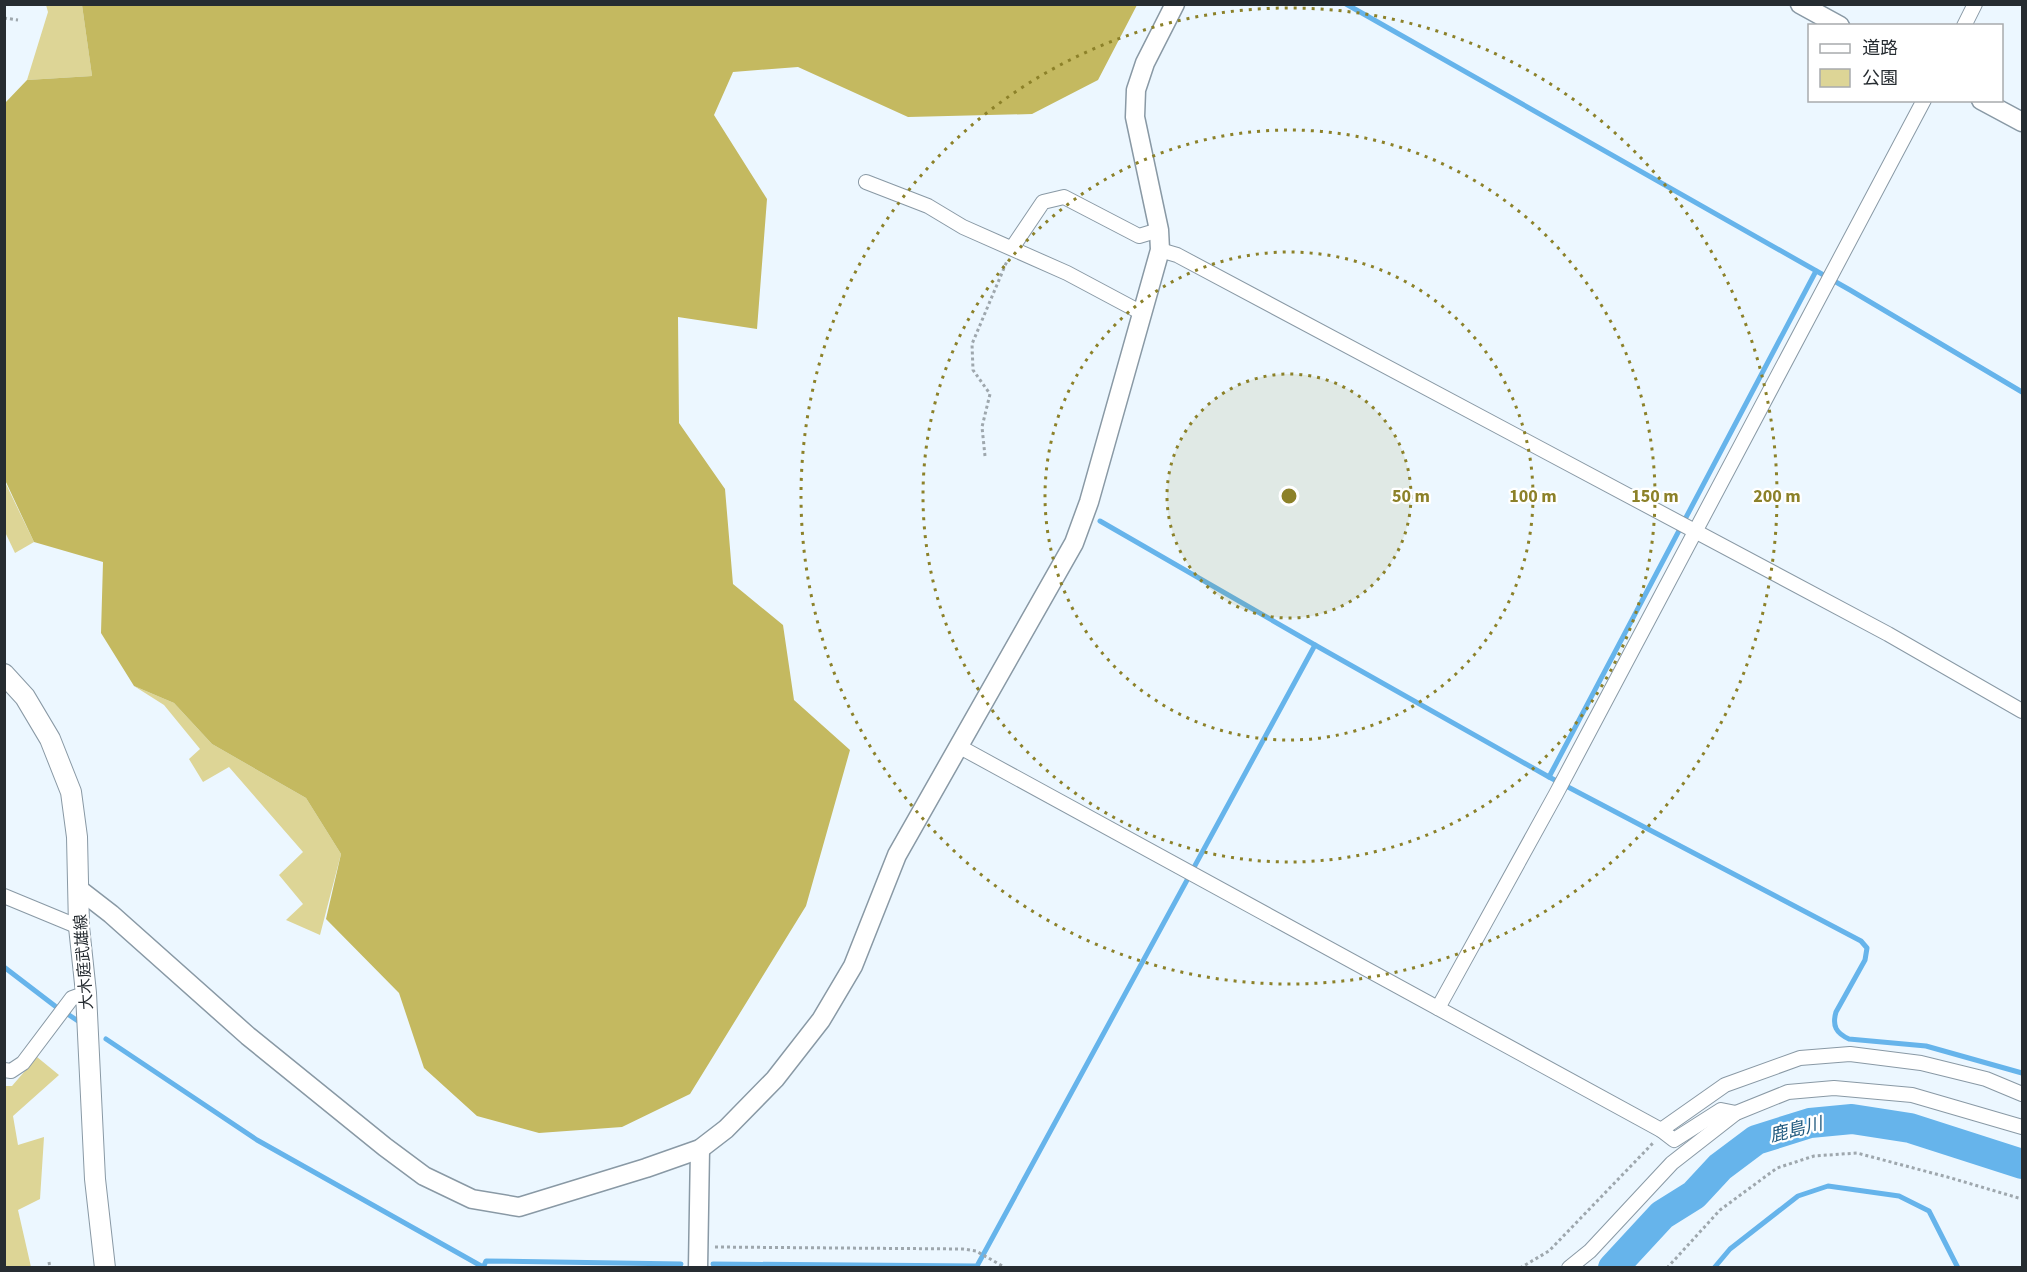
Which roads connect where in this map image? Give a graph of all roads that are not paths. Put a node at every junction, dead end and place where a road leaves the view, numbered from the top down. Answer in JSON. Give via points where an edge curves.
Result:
{"nodes":[{"id":1,"x":1175,"y":4,"type":"edge"},
{"id":2,"x":1800,"y":4,"type":"edge"},
{"id":3,"x":1975,"y":4,"type":"edge"},
{"id":4,"x":1836,"y":24,"type":"edge"},
{"id":5,"x":1965,"y":24,"type":"edge"},
{"id":6,"x":1923,"y":102,"type":"edge"},
{"id":7,"x":1985,"y":102,"type":"edge"},
{"id":8,"x":2022,"y":122,"type":"edge"},
{"id":9,"x":866,"y":182,"type":"dead end"},
{"id":10,"x":1158,"y":230,"type":"junction"},
{"id":11,"x":1012,"y":248,"type":"junction"},
{"id":12,"x":1160,"y":250,"type":"junction"},
{"id":13,"x":1142,"y":313,"type":"junction"},
{"id":14,"x":1692,"y":530,"type":"junction"},
{"id":15,"x":4,"y":674,"type":"edge"},
{"id":16,"x":2022,"y":711,"type":"edge"},
{"id":17,"x":960,"y":747,"type":"junction"},
{"id":18,"x":80,"y":890,"type":"junction"},
{"id":19,"x":4,"y":896,"type":"edge"},
{"id":20,"x":79,"y":927,"type":"junction"},
{"id":21,"x":86,"y":993,"type":"junction"},
{"id":22,"x":1438,"y":1008,"type":"junction"},
{"id":23,"x":4,"y":1070,"type":"edge"},
{"id":24,"x":2022,"y":1094,"type":"edge"},
{"id":25,"x":1736,"y":1113,"type":"junction"},
{"id":26,"x":2022,"y":1127,"type":"edge"},
{"id":27,"x":1661,"y":1131,"type":"junction"},
{"id":28,"x":700,"y":1149,"type":"junction"},
{"id":29,"x":105,"y":1268,"type":"edge"},
{"id":30,"x":698,"y":1268,"type":"edge"},
{"id":31,"x":1569,"y":1268,"type":"edge"}],
"edges":[{"from":1,"to":10,"type":"street","via":[[1136,90],[1135,117]]},
{"from":2,"to":4,"type":"street"},
{"from":3,"to":5,"type":"street"},
{"from":6,"to":14,"type":"street"},
{"from":7,"to":8,"type":"street"},
{"from":9,"to":11,"type":"street","via":[[928,206],[963,227]]},
{"from":10,"to":11,"type":"street","via":[[1138,236],[1064,197],[1043,202]]},
{"from":10,"to":12,"type":"street"},
{"from":11,"to":13,"type":"street"},
{"from":12,"to":13,"type":"street"},
{"from":12,"to":14,"type":"street","via":[[1177,255]]},
{"from":13,"to":17,"type":"street","via":[[1074,543]]},
{"from":14,"to":16,"type":"street","via":[[1888,634]]},
{"from":14,"to":22,"type":"street","via":[[1567,774]]},
{"from":15,"to":18,"type":"main road","name":"大木庭武雄線","via":[[24,697],[50,739],[70,792]]},
{"from":17,"to":22,"type":"street"},
{"from":17,"to":28,"type":"street","via":[[897,855],[853,966],[821,1020],[775,1079]]},
{"from":18,"to":20,"type":"main road","name":"大木庭武雄線"},
{"from":18,"to":28,"type":"street","via":[[248,1036],[385,1147],[424,1176],[472,1199],[519,1207]]},
{"from":19,"to":20,"type":"street"},
{"from":20,"to":21,"type":"main road","name":"大木庭武雄線"},
{"from":21,"to":23,"type":"street","via":[[72,998],[23,1063],[11,1071]]},
{"from":21,"to":29,"type":"main road","name":"大木庭武雄線","via":[[95,1179]]},
{"from":22,"to":27,"type":"street"},
{"from":24,"to":27,"type":"street","via":[[1986,1079],[1920,1063],[1850,1054],[1800,1058],[1725,1085]]},
{"from":25,"to":26,"type":"street","via":[[1788,1092],[1834,1088],[1912,1095]]},
{"from":25,"to":27,"type":"street","via":[[1720,1110],[1674,1140]]},
{"from":25,"to":31,"type":"street","via":[[1672,1163],[1590,1251]]},
{"from":28,"to":30,"type":"street"}]}
